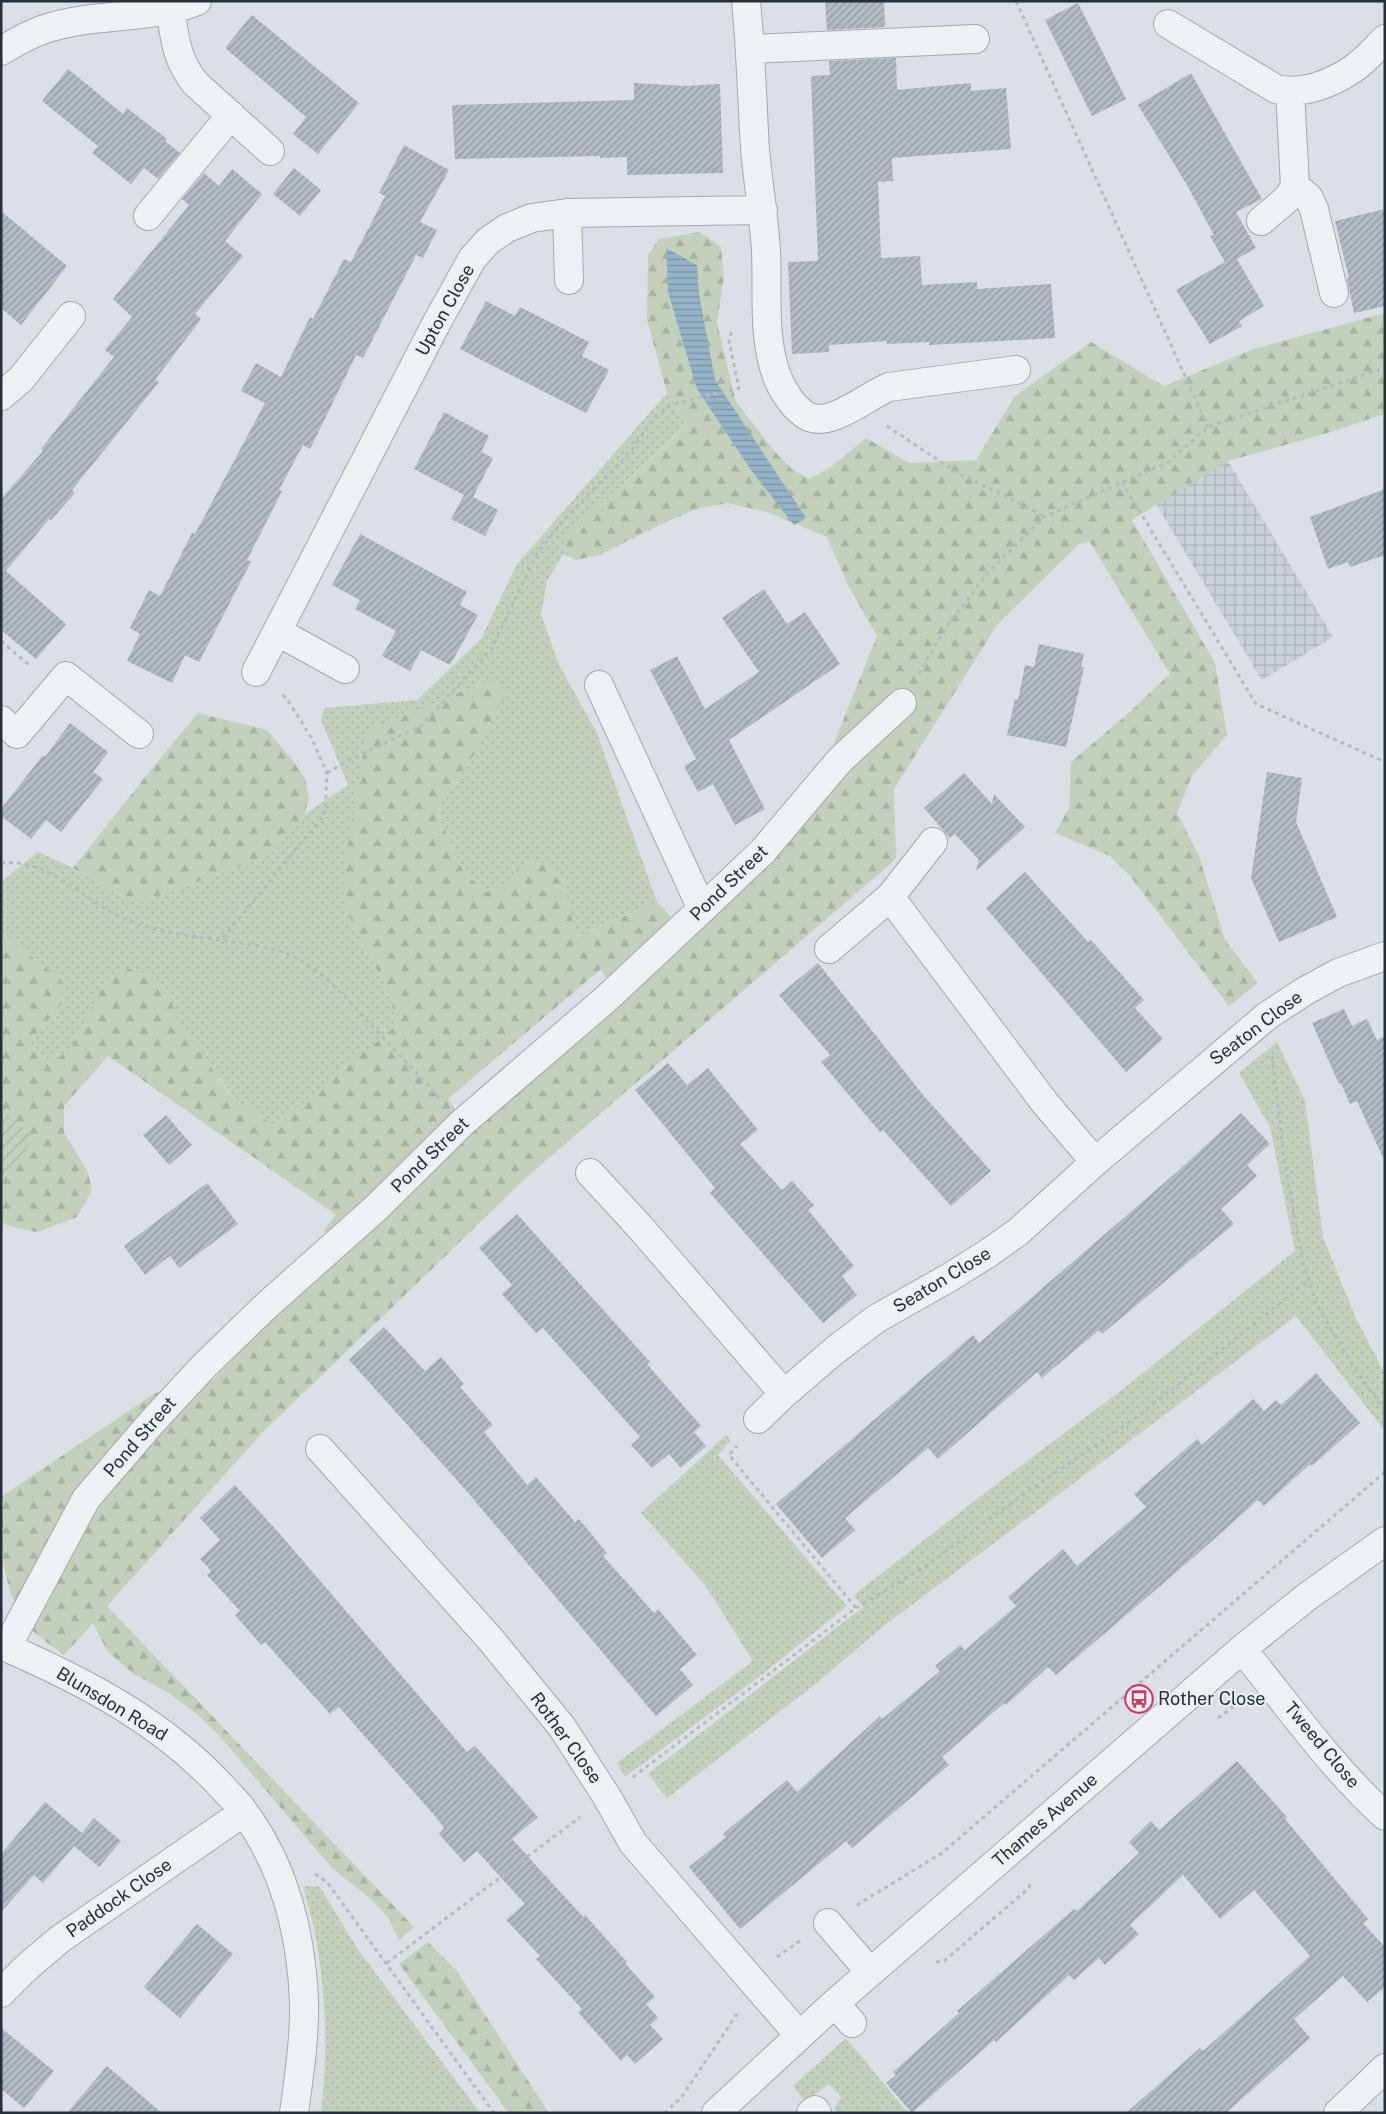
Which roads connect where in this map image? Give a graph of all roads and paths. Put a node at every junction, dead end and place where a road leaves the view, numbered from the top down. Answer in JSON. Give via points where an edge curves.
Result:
{"nodes":[{"id":1,"x":197,"y":1,"type":"edge"},
{"id":2,"x":746,"y":1,"type":"edge"},
{"id":3,"x":1016,"y":1,"type":"edge"},
{"id":4,"x":170,"y":9,"type":"junction"},
{"id":5,"x":69,"y":12,"type":"edge"},
{"id":6,"x":1168,"y":24,"type":"dead end"},
{"id":7,"x":975,"y":39,"type":"dead end"},
{"id":8,"x":1385,"y":39,"type":"edge"},
{"id":9,"x":750,"y":49,"type":"junction"},
{"id":10,"x":1,"y":51,"type":"edge"},
{"id":11,"x":1290,"y":92,"type":"junction"},
{"id":12,"x":231,"y":115,"type":"junction"},
{"id":13,"x":270,"y":151,"type":"dead end"},
{"id":14,"x":1295,"y":186,"type":"junction"},
{"id":15,"x":763,"y":210,"type":"junction"},
{"id":16,"x":567,"y":213,"type":"junction"},
{"id":17,"x":148,"y":216,"type":"dead end"},
{"id":18,"x":1261,"y":221,"type":"dead end"},
{"id":19,"x":570,"y":280,"type":"dead end"},
{"id":20,"x":1334,"y":294,"type":"dead end"},
{"id":21,"x":71,"y":316,"type":"dead end"},
{"id":22,"x":1385,"y":368,"type":"edge"},
{"id":23,"x":1016,"y":370,"type":"dead end"},
{"id":24,"x":729,"y":390,"type":"dead end"},
{"id":25,"x":1,"y":396,"type":"edge"},
{"id":26,"x":857,"y":406,"type":"junction"},
{"id":27,"x":1208,"y":427,"type":"junction"},
{"id":28,"x":1122,"y":482,"type":"junction"},
{"id":29,"x":1044,"y":517,"type":"junction"},
{"id":30,"x":278,"y":632,"type":"junction"},
{"id":31,"x":345,"y":669,"type":"dead end"},
{"id":32,"x":256,"y":672,"type":"joint"},
{"id":33,"x":599,"y":685,"type":"dead end"},
{"id":34,"x":902,"y":703,"type":"joint"},
{"id":35,"x":1,"y":720,"type":"edge"},
{"id":36,"x":139,"y":734,"type":"dead end"},
{"id":37,"x":1385,"y":762,"type":"edge"},
{"id":38,"x":327,"y":773,"type":"junction"},
{"id":39,"x":933,"y":842,"type":"dead end"},
{"id":40,"x":1,"y":863,"type":"edge"},
{"id":41,"x":890,"y":897,"type":"junction"},
{"id":42,"x":702,"y":909,"type":"junction"},
{"id":43,"x":222,"y":939,"type":"junction"},
{"id":44,"x":829,"y":949,"type":"dead end"},
{"id":45,"x":1385,"y":956,"type":"edge"},
{"id":46,"x":1267,"y":1016,"type":"junction"},
{"id":47,"x":462,"y":1122,"type":"junction"},
{"id":48,"x":1095,"y":1162,"type":"junction"},
{"id":49,"x":590,"y":1173,"type":"dead end"},
{"id":50,"x":1309,"y":1280,"type":"junction"},
{"id":51,"x":784,"y":1394,"type":"junction"},
{"id":52,"x":1385,"y":1410,"type":"edge"},
{"id":53,"x":758,"y":1419,"type":"joint"},
{"id":54,"x":320,"y":1450,"type":"dead end"},
{"id":55,"x":1385,"y":1472,"type":"edge"},
{"id":56,"x":1385,"y":1541,"type":"edge"},
{"id":57,"x":856,"y":1608,"type":"junction"},
{"id":58,"x":4,"y":1646,"type":"edge"},
{"id":59,"x":1242,"y":1649,"type":"junction"},
{"id":60,"x":607,"y":1797,"type":"junction"},
{"id":61,"x":244,"y":1812,"type":"junction"},
{"id":62,"x":1385,"y":1816,"type":"edge"},
{"id":63,"x":313,"y":1872,"type":"dead end"},
{"id":64,"x":828,"y":1923,"type":"junction"},
{"id":65,"x":388,"y":1963,"type":"junction"},
{"id":66,"x":870,"y":1972,"type":"junction"},
{"id":67,"x":751,"y":1982,"type":"junction"},
{"id":68,"x":3,"y":1989,"type":"edge"},
{"id":69,"x":835,"y":2003,"type":"junction"},
{"id":70,"x":852,"y":2023,"type":"dead end"},
{"id":71,"x":799,"y":2035,"type":"junction"},
{"id":72,"x":1385,"y":2068,"type":"edge"},
{"id":73,"x":294,"y":2113,"type":"edge"},
{"id":74,"x":494,"y":2113,"type":"edge"},
{"id":75,"x":664,"y":2113,"type":"edge"},
{"id":76,"x":716,"y":2113,"type":"edge"},
{"id":77,"x":1338,"y":2113,"type":"edge"}],
"edges":[{"from":1,"to":4,"type":"street"},
{"from":2,"to":9,"type":"street"},
{"from":3,"to":27,"type":"path"},
{"from":4,"to":5,"type":"street"},
{"from":4,"to":12,"type":"street","via":[[176,46],[186,71]]},
{"from":5,"to":10,"type":"street","via":[[43,30]]},
{"from":6,"to":11,"type":"street","via":[[1276,89]]},
{"from":7,"to":9,"type":"street"},
{"from":8,"to":11,"type":"street","via":[[1354,68],[1337,78],[1311,89]]},
{"from":9,"to":15,"type":"street","via":[[755,150]]},
{"from":11,"to":14,"type":"street"},
{"from":12,"to":13,"type":"street"},
{"from":12,"to":17,"type":"street"},
{"from":14,"to":18,"type":"street","via":[[1288,198]]},
{"from":14,"to":20,"type":"street","via":[[1309,198],[1314,209]]},
{"from":15,"to":16,"type":"street","name":"Upton Close"},
{"from":15,"to":26,"type":"street","via":[[767,317],[778,379],[787,396],[810,418],[825,418]]},
{"from":16,"to":19,"type":"street"},
{"from":16,"to":30,"type":"street","name":"Upton Close","via":[[532,218],[507,228],[488,241],[472,259]]},
{"from":21,"to":25,"type":"street","via":[[20,380]]},
{"from":22,"to":27,"type":"path"},
{"from":23,"to":26,"type":"street","via":[[888,387]]},
{"from":24,"to":38,"type":"path","via":[[670,405],[655,417],[629,453],[566,517],[536,555],[492,648],[421,726]]},
{"from":26,"to":29,"type":"path","via":[[959,474]]},
{"from":27,"to":28,"type":"path","via":[[1168,462]]},
{"from":28,"to":29,"type":"path"},
{"from":28,"to":37,"type":"path","via":[[1256,704]]},
{"from":29,"to":34,"type":"path","via":[[987,574],[944,630]]},
{"from":30,"to":31,"type":"street"},
{"from":30,"to":32,"type":"street","name":"Upton Close"},
{"from":32,"to":38,"type":"path","via":[[287,698],[311,736]]},
{"from":33,"to":42,"type":"street"},
{"from":34,"to":42,"type":"street","name":"Pond Street","via":[[840,760],[763,851]]},
{"from":35,"to":36,"type":"street","via":[[17,734],[66,676]]},
{"from":38,"to":43,"type":"path","via":[[325,814]]},
{"from":39,"to":41,"type":"street"},
{"from":40,"to":43,"type":"path","via":[[28,864],[46,870],[137,924],[156,930]]},
{"from":41,"to":44,"type":"street"},
{"from":41,"to":48,"type":"street","via":[[1045,1103]]},
{"from":42,"to":47,"type":"street","name":"Pond Street","via":[[600,1004]]},
{"from":43,"to":47,"type":"path","via":[[281,952],[306,963],[347,1000]]},
{"from":45,"to":46,"type":"street","name":"Seaton Close","via":[[1338,973]]},
{"from":46,"to":48,"type":"street","name":"Seaton Close"},
{"from":46,"to":50,"type":"path","via":[[1285,1164]]},
{"from":47,"to":58,"type":"street","name":"Pond Street","via":[[376,1208],[231,1339],[152,1422],[77,1512]]},
{"from":48,"to":51,"type":"street","name":"Seaton Close","via":[[1018,1232],[950,1277],[876,1319]]},
{"from":49,"to":51,"type":"street"},
{"from":50,"to":52,"type":"path","via":[[1316,1303],[1331,1330]]},
{"from":50,"to":57,"type":"path","via":[[1138,1416],[926,1566]]},
{"from":51,"to":53,"type":"street","name":"Seaton Close"},
{"from":53,"to":57,"type":"path","via":[[729,1455]]},
{"from":54,"to":60,"type":"street","name":"Rother Close","via":[[497,1647],[562,1727]]},
{"from":55,"to":64,"type":"path","via":[[942,1853]]},
{"from":56,"to":59,"type":"street","name":"Thames Avenue","via":[[1308,1596]]},
{"from":57,"to":60,"type":"path"},
{"from":58,"to":61,"type":"street","name":"Blunsdon Road","via":[[67,1675],[146,1720],[181,1746]]},
{"from":59,"to":62,"type":"street","name":"Tweed Close","via":[[1370,1803]]},
{"from":59,"to":66,"type":"street","name":"Thames Avenue"},
{"from":60,"to":65,"type":"path"},
{"from":60,"to":67,"type":"street","name":"Rother Close","via":[[633,1843]]},
{"from":61,"to":68,"type":"street","name":"Paddock Close","via":[[60,1939]]},
{"from":61,"to":73,"type":"street","name":"Blunsdon Road","via":[[275,1864],[292,1915],[300,1955],[302,2051]]},
{"from":63,"to":65,"type":"path","via":[[327,1882]]},
{"from":64,"to":66,"type":"street"},
{"from":64,"to":67,"type":"path","via":[[784,1951]]},
{"from":65,"to":74,"type":"path"},
{"from":66,"to":69,"type":"street","name":"Thames Avenue"},
{"from":67,"to":71,"type":"street","name":"Rother Close"},
{"from":67,"to":75,"type":"path","via":[[737,1997],[738,2012],[681,2098]]},
{"from":69,"to":70,"type":"street"},
{"from":69,"to":71,"type":"street","name":"Thames Avenue"},
{"from":71,"to":76,"type":"street","name":"Thames Avenue"},
{"from":72,"to":77,"type":"street"}]}
